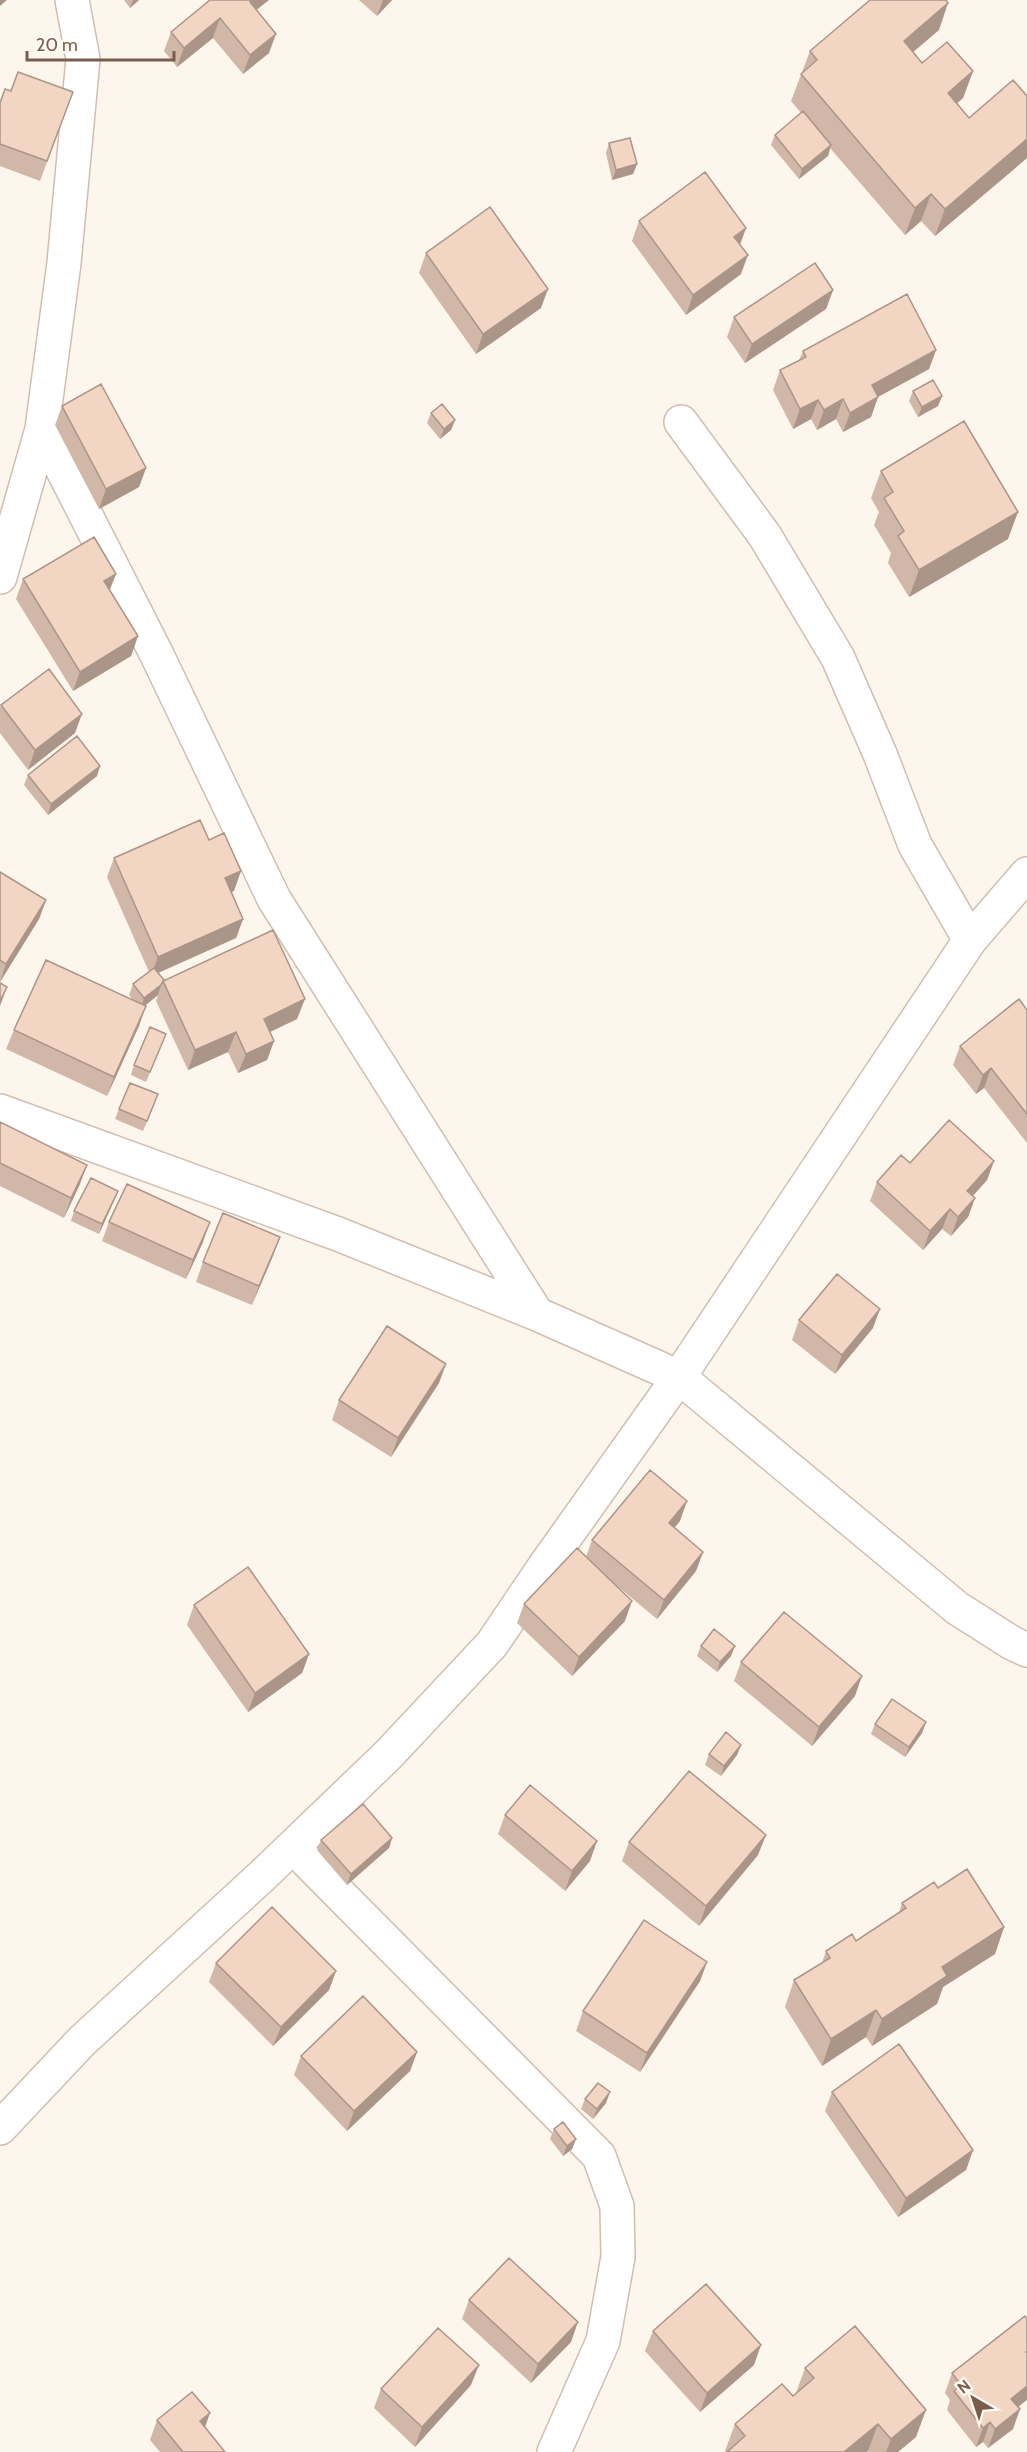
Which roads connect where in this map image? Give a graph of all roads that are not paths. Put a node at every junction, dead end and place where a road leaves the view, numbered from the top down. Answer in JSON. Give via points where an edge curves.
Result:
{"nodes":[{"id":1,"x":72,"y":0,"type":"edge"},
{"id":2,"x":681,"y":422,"type":"dead end"},
{"id":3,"x":42,"y":429,"type":"junction"},
{"id":4,"x":0,"y":577,"type":"edge"},
{"id":5,"x":1027,"y":874,"type":"edge"},
{"id":6,"x":970,"y":940,"type":"junction"},
{"id":7,"x":0,"y":1111,"type":"edge"},
{"id":8,"x":537,"y":1314,"type":"junction"},
{"id":9,"x":679,"y":1377,"type":"junction"},
{"id":10,"x":1027,"y":1650,"type":"edge"},
{"id":11,"x":293,"y":1847,"type":"junction"},
{"id":12,"x":0,"y":2128,"type":"edge"},
{"id":13,"x":554,"y":2452,"type":"edge"}],
"edges":[{"from":1,"to":3,"type":"street","via":[[83,59],[64,263]]},
{"from":2,"to":6,"type":"street","via":[[765,536],[838,658],[915,845]]},
{"from":3,"to":4,"type":"street"},
{"from":3,"to":8,"type":"street","via":[[156,653],[274,900]]},
{"from":5,"to":6,"type":"street"},
{"from":6,"to":9,"type":"street"},
{"from":7,"to":8,"type":"street","via":[[338,1234]]},
{"from":8,"to":9,"type":"street"},
{"from":9,"to":10,"type":"street","via":[[957,1608]]},
{"from":9,"to":11,"type":"street","via":[[492,1644],[388,1755]]},
{"from":11,"to":12,"type":"street","via":[[82,2041]]},
{"from":11,"to":13,"type":"street","via":[[599,2156],[617,2206],[618,2257],[603,2341]]}]}
